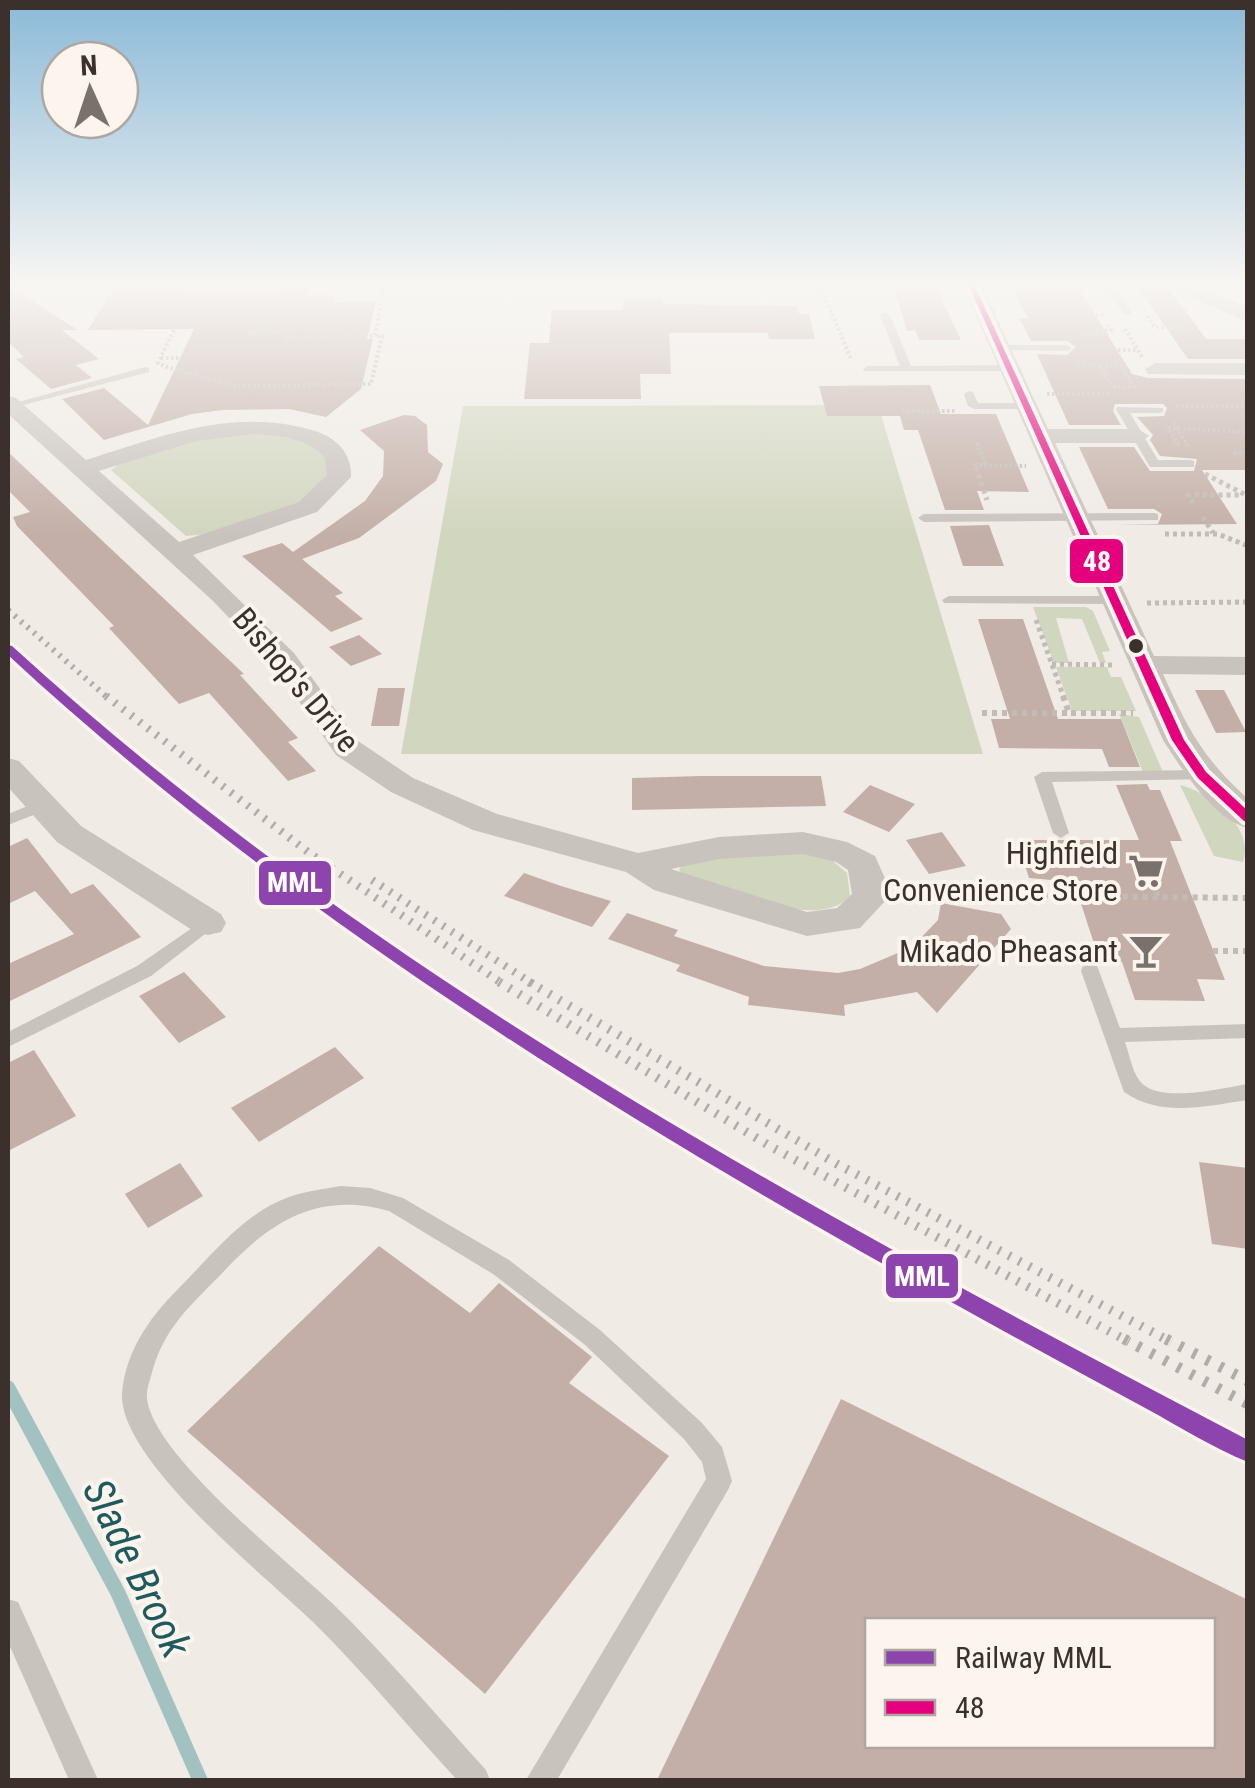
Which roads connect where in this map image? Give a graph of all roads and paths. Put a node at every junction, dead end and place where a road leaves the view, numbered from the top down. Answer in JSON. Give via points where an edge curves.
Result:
{"nodes":[{"id":1,"x":169,"y":369,"type":"edge"},
{"id":2,"x":374,"y":369,"type":"edge"},
{"id":3,"x":1012,"y":369,"type":"edge"},
{"id":4,"x":1103,"y":369,"type":"edge"},
{"id":5,"x":1124,"y":369,"type":"edge"},
{"id":6,"x":145,"y":370,"type":"dead end"},
{"id":7,"x":968,"y":394,"type":"dead end"},
{"id":8,"x":1141,"y":394,"type":"dead end"},
{"id":9,"x":1032,"y":400,"type":"junction"},
{"id":10,"x":9,"y":405,"type":"edge"},
{"id":11,"x":1246,"y":408,"type":"edge"},
{"id":12,"x":1164,"y":411,"type":"junction"},
{"id":13,"x":1177,"y":428,"type":"junction"},
{"id":14,"x":1248,"y":432,"type":"edge"},
{"id":15,"x":1040,"y":436,"type":"junction"},
{"id":16,"x":1141,"y":441,"type":"junction"},
{"id":17,"x":977,"y":443,"type":"dead end"},
{"id":18,"x":1234,"y":453,"type":"dead end"},
{"id":19,"x":1248,"y":453,"type":"edge"},
{"id":20,"x":1194,"y":461,"type":"junction"},
{"id":21,"x":986,"y":466,"type":"junction"},
{"id":22,"x":1036,"y":466,"type":"dead end"},
{"id":23,"x":79,"y":470,"type":"junction"},
{"id":24,"x":1247,"y":496,"type":"edge"},
{"id":25,"x":1193,"y":503,"type":"dead end"},
{"id":26,"x":990,"y":506,"type":"dead end"},
{"id":27,"x":1154,"y":517,"type":"dead end"},
{"id":28,"x":924,"y":518,"type":"dead end"},
{"id":29,"x":1076,"y":518,"type":"junction"},
{"id":30,"x":1203,"y":518,"type":"dead end"},
{"id":31,"x":1150,"y":534,"type":"dead end"},
{"id":32,"x":1214,"y":534,"type":"junction"},
{"id":33,"x":1248,"y":546,"type":"edge"},
{"id":34,"x":176,"y":552,"type":"junction"},
{"id":35,"x":949,"y":600,"type":"dead end"},
{"id":36,"x":1125,"y":602,"type":"junction"},
{"id":37,"x":1248,"y":602,"type":"edge"},
{"id":38,"x":1030,"y":606,"type":"dead end"},
{"id":39,"x":1052,"y":664,"type":"junction"},
{"id":40,"x":1132,"y":665,"type":"junction"},
{"id":41,"x":1248,"y":666,"type":"edge"},
{"id":42,"x":982,"y":713,"type":"dead end"},
{"id":43,"x":1070,"y":713,"type":"junction"},
{"id":44,"x":1142,"y":713,"type":"dead end"},
{"id":45,"x":8,"y":768,"type":"edge"},
{"id":46,"x":1202,"y":776,"type":"junction"},
{"id":47,"x":40,"y":806,"type":"junction"},
{"id":48,"x":1248,"y":818,"type":"edge"},
{"id":49,"x":8,"y":820,"type":"edge"},
{"id":50,"x":1061,"y":833,"type":"dead end"},
{"id":51,"x":638,"y":864,"type":"junction"},
{"id":52,"x":1152,"y":884,"type":"dead end"},
{"id":53,"x":872,"y":885,"type":"junction"},
{"id":54,"x":1158,"y":898,"type":"junction"},
{"id":55,"x":1248,"y":898,"type":"edge"},
{"id":56,"x":208,"y":922,"type":"joint"},
{"id":57,"x":1213,"y":951,"type":"dead end"},
{"id":58,"x":1246,"y":951,"type":"edge"},
{"id":59,"x":1090,"y":972,"type":"dead end"},
{"id":60,"x":1248,"y":1030,"type":"edge"},
{"id":61,"x":1113,"y":1035,"type":"junction"},
{"id":62,"x":8,"y":1040,"type":"edge"},
{"id":63,"x":1248,"y":1092,"type":"edge"},
{"id":64,"x":8,"y":1612,"type":"edge"},
{"id":65,"x":84,"y":1780,"type":"edge"},
{"id":66,"x":476,"y":1780,"type":"edge"},
{"id":67,"x":541,"y":1780,"type":"edge"}],
"edges":[{"from":1,"to":2,"type":"path","via":[[236,386],[371,384]]},
{"from":3,"to":9,"type":"street"},
{"from":4,"to":5,"type":"path","via":[[1113,387],[1134,387]]},
{"from":6,"to":10,"type":"lane"},
{"from":7,"to":9,"type":"lane","via":[[974,406]]},
{"from":8,"to":9,"type":"path"},
{"from":9,"to":15,"type":"street"},
{"from":10,"to":23,"type":"street","name":"Bishop's Drive"},
{"from":11,"to":12,"type":"path"},
{"from":12,"to":13,"type":"path"},
{"from":12,"to":16,"type":"lane","via":[[1122,410]]},
{"from":13,"to":14,"type":"path"},
{"from":13,"to":16,"type":"path","via":[[1168,428],[1180,446]]},
{"from":13,"to":20,"type":"path"},
{"from":15,"to":16,"type":"street"},
{"from":15,"to":29,"type":"street"},
{"from":16,"to":20,"type":"lane","via":[[1154,464]]},
{"from":17,"to":21,"type":"path"},
{"from":18,"to":19,"type":"path"},
{"from":20,"to":24,"type":"path","via":[[1209,480]]},
{"from":21,"to":22,"type":"path"},
{"from":21,"to":26,"type":"path","via":[[975,465]]},
{"from":23,"to":34,"type":"street","name":"Bishop's Drive"},
{"from":23,"to":34,"type":"street","via":[[184,437],[244,427],[300,433],[336,454],[339,477],[308,507]]},
{"from":24,"to":25,"type":"path","via":[[1188,495]]},
{"from":27,"to":29,"type":"lane"},
{"from":28,"to":29,"type":"lane"},
{"from":29,"to":36,"type":"street"},
{"from":30,"to":32,"type":"path"},
{"from":31,"to":32,"type":"path"},
{"from":32,"to":33,"type":"path"},
{"from":34,"to":51,"type":"street","name":"Bishop's Drive","via":[[274,648],[331,730],[368,765],[485,822]]},
{"from":35,"to":36,"type":"lane"},
{"from":36,"to":37,"type":"path"},
{"from":36,"to":40,"type":"street"},
{"from":38,"to":39,"type":"path"},
{"from":39,"to":40,"type":"path"},
{"from":39,"to":43,"type":"path"},
{"from":40,"to":41,"type":"street"},
{"from":40,"to":46,"type":"street"},
{"from":42,"to":43,"type":"path"},
{"from":43,"to":44,"type":"path"},
{"from":45,"to":47,"type":"street"},
{"from":46,"to":48,"type":"street"},
{"from":46,"to":50,"type":"lane","via":[[1042,778]]},
{"from":47,"to":49,"type":"lane"},
{"from":47,"to":56,"type":"street","via":[[69,834]]},
{"from":51,"to":53,"type":"street","name":"Bishop's Drive","via":[[719,848],[803,843],[847,853],[863,864]]},
{"from":51,"to":53,"type":"street","name":"Bishop's Drive","via":[[666,882],[807,924],[847,919],[869,899]]},
{"from":52,"to":54,"type":"path"},
{"from":53,"to":54,"type":"path"},
{"from":54,"to":55,"type":"path"},
{"from":56,"to":62,"type":"lane","via":[[144,972]]},
{"from":57,"to":58,"type":"path"},
{"from":59,"to":61,"type":"lane"},
{"from":60,"to":61,"type":"lane"},
{"from":61,"to":63,"type":"lane","via":[[1132,1086],[1143,1097],[1158,1102]]},
{"from":64,"to":65,"type":"lane"},
{"from":66,"to":67,"type":"lane","via":[[324,1614],[222,1522],[140,1419],[137,1375],[166,1316],[246,1234],[313,1198],[370,1197],[394,1204],[501,1268],[592,1337],[713,1456],[719,1481]]}]}
